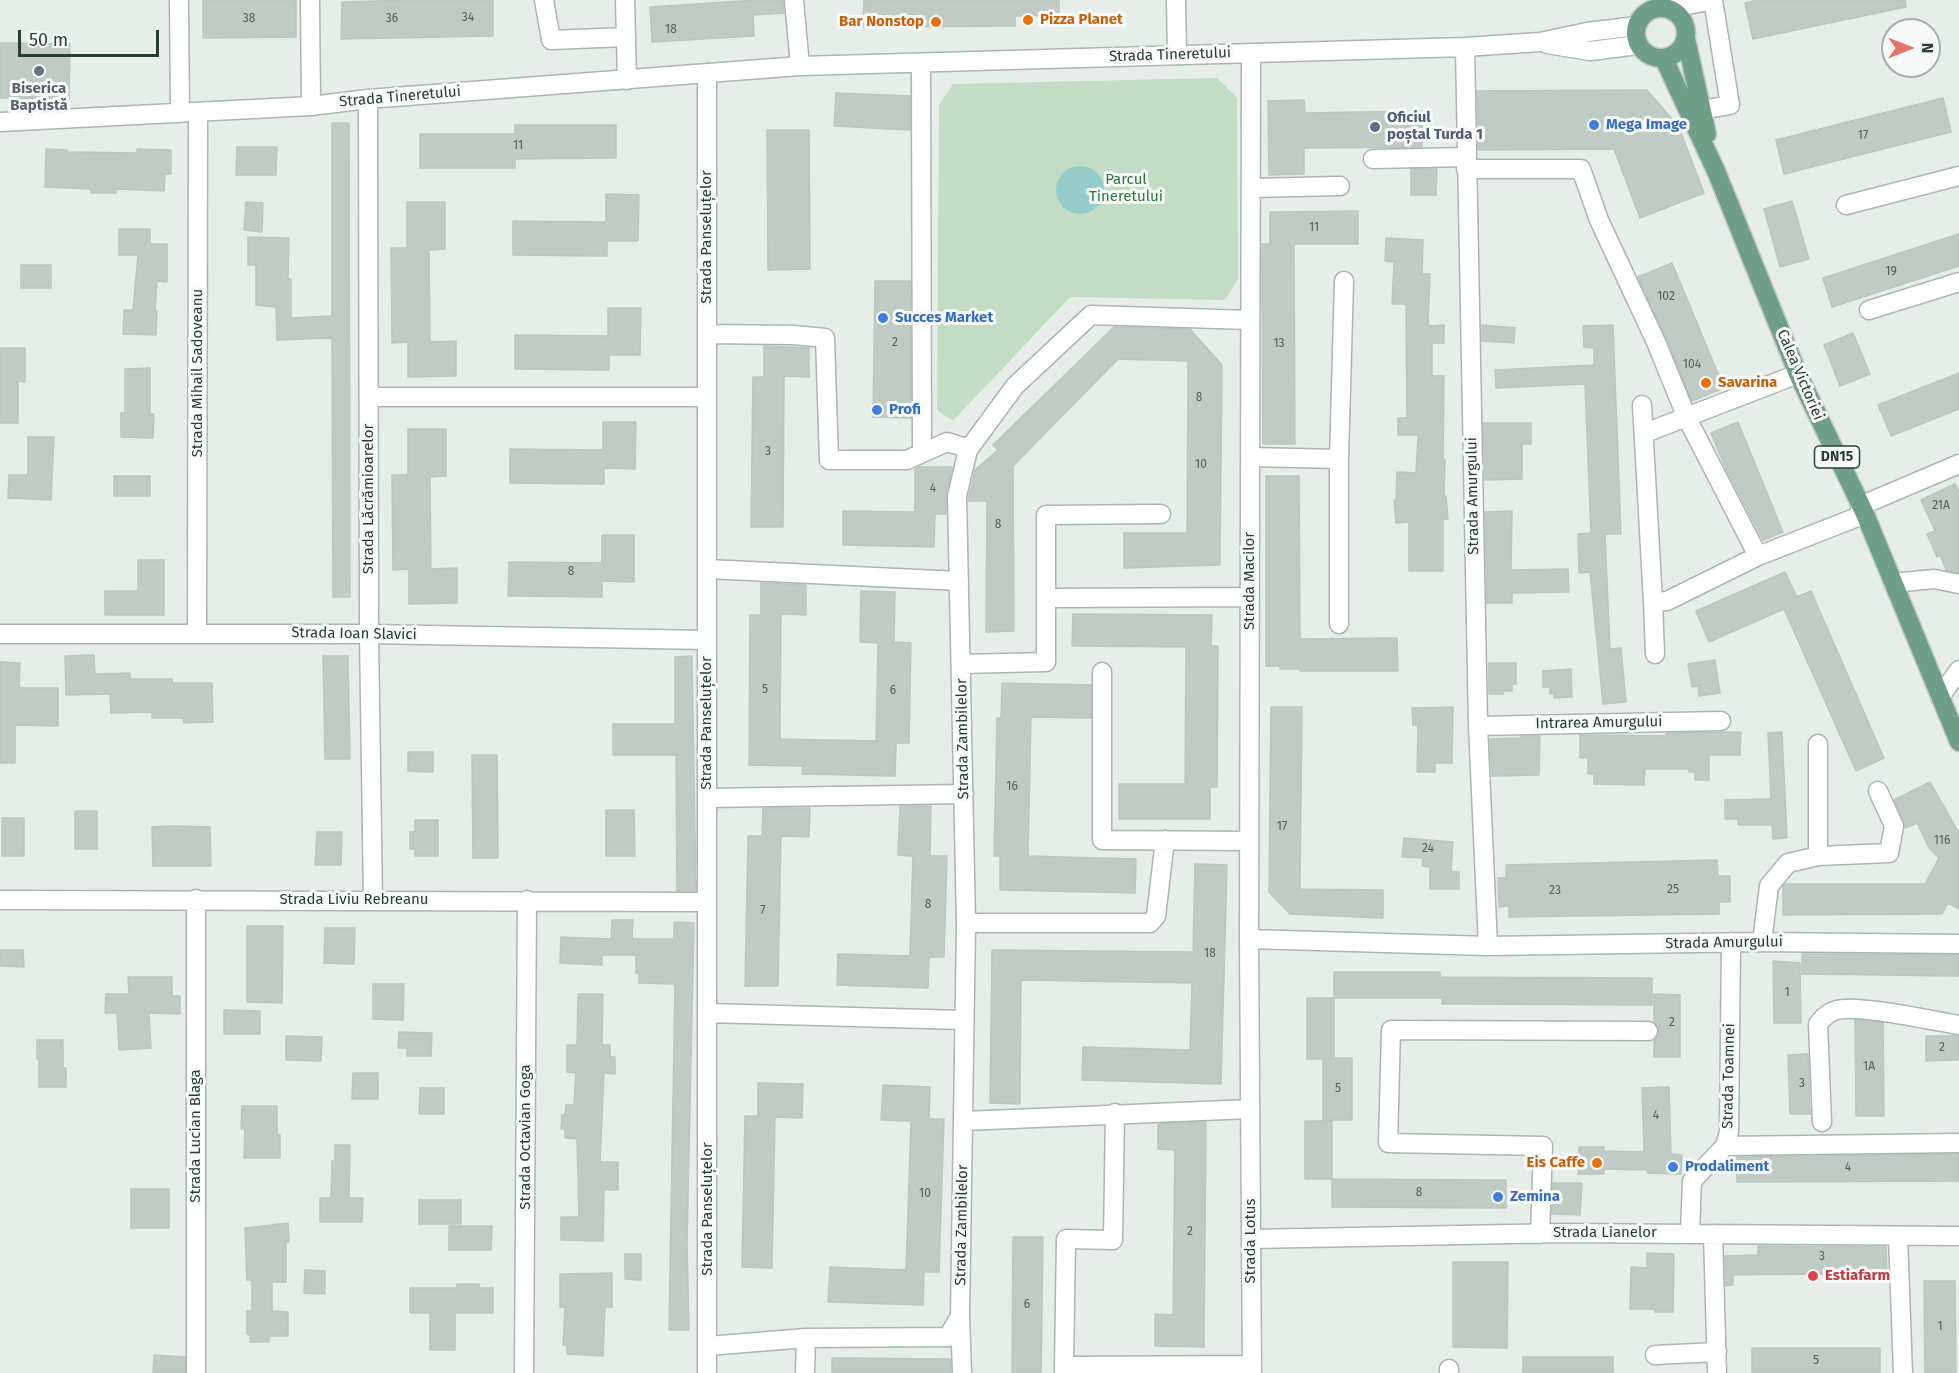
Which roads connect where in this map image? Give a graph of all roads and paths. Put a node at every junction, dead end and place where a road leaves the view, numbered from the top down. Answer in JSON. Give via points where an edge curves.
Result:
{"nodes":[{"id":1,"x":180,"y":0,"type":"edge"},
{"id":2,"x":310,"y":0,"type":"edge"},
{"id":3,"x":544,"y":0,"type":"edge"},
{"id":4,"x":625,"y":0,"type":"edge"},
{"id":5,"x":794,"y":0,"type":"edge"},
{"id":6,"x":1176,"y":0,"type":"edge"},
{"id":7,"x":1650,"y":6,"type":"edge"},
{"id":8,"x":1677,"y":8,"type":"edge"},
{"id":9,"x":1637,"y":26,"type":"junction"},
{"id":10,"x":626,"y":37,"type":"junction"},
{"id":11,"x":1686,"y":39,"type":"junction"},
{"id":12,"x":1540,"y":42,"type":"junction"},
{"id":13,"x":1638,"y":45,"type":"junction"},
{"id":14,"x":1465,"y":46,"type":"junction"},
{"id":15,"x":1251,"y":53,"type":"junction"},
{"id":16,"x":1177,"y":55,"type":"junction"},
{"id":17,"x":1664,"y":59,"type":"junction"},
{"id":18,"x":921,"y":63,"type":"junction"},
{"id":19,"x":800,"y":66,"type":"junction"},
{"id":20,"x":707,"y":73,"type":"junction"},
{"id":21,"x":627,"y":80,"type":"junction"},
{"id":22,"x":368,"y":99,"type":"junction"},
{"id":23,"x":311,"y":106,"type":"junction"},
{"id":24,"x":1702,"y":110,"type":"junction"},
{"id":25,"x":189,"y":113,"type":"junction"},
{"id":26,"x":0,"y":122,"type":"edge"},
{"id":27,"x":1373,"y":159,"type":"dead end"},
{"id":28,"x":1466,"y":163,"type":"junction"},
{"id":29,"x":1716,"y":171,"type":"junction"},
{"id":30,"x":1959,"y":177,"type":"edge"},
{"id":31,"x":1340,"y":186,"type":"dead end"},
{"id":32,"x":1251,"y":188,"type":"junction"},
{"id":33,"x":1846,"y":205,"type":"dead end"},
{"id":34,"x":1344,"y":281,"type":"dead end"},
{"id":35,"x":1959,"y":282,"type":"edge"},
{"id":36,"x":1869,"y":310,"type":"dead end"},
{"id":37,"x":1250,"y":320,"type":"junction"},
{"id":38,"x":707,"y":334,"type":"junction"},
{"id":39,"x":1798,"y":374,"type":"junction"},
{"id":40,"x":369,"y":397,"type":"junction"},
{"id":41,"x":707,"y":397,"type":"junction"},
{"id":42,"x":1642,"y":405,"type":"dead end"},
{"id":43,"x":1687,"y":418,"type":"junction"},
{"id":44,"x":1645,"y":433,"type":"junction"},
{"id":45,"x":968,"y":450,"type":"junction"},
{"id":46,"x":922,"y":453,"type":"junction"},
{"id":47,"x":1250,"y":457,"type":"junction"},
{"id":48,"x":1339,"y":459,"type":"junction"},
{"id":49,"x":1959,"y":464,"type":"edge"},
{"id":50,"x":1941,"y":472,"type":"junction"},
{"id":51,"x":1959,"y":477,"type":"edge"},
{"id":52,"x":1862,"y":510,"type":"junction"},
{"id":53,"x":1161,"y":514,"type":"dead end"},
{"id":54,"x":1758,"y":556,"type":"junction"},
{"id":55,"x":707,"y":569,"type":"junction"},
{"id":56,"x":959,"y":581,"type":"junction"},
{"id":57,"x":1893,"y":583,"type":"junction"},
{"id":58,"x":1959,"y":584,"type":"edge"},
{"id":59,"x":1250,"y":597,"type":"junction"},
{"id":60,"x":1046,"y":598,"type":"junction"},
{"id":61,"x":1653,"y":602,"type":"junction"},
{"id":62,"x":1339,"y":624,"type":"dead end"},
{"id":63,"x":197,"y":633,"type":"junction"},
{"id":64,"x":0,"y":634,"type":"edge"},
{"id":65,"x":369,"y":634,"type":"junction"},
{"id":66,"x":707,"y":640,"type":"junction"},
{"id":67,"x":1655,"y":654,"type":"dead end"},
{"id":68,"x":961,"y":664,"type":"junction"},
{"id":69,"x":1959,"y":670,"type":"edge"},
{"id":70,"x":1102,"y":672,"type":"dead end"},
{"id":71,"x":1940,"y":697,"type":"junction"},
{"id":72,"x":1721,"y":721,"type":"dead end"},
{"id":73,"x":1478,"y":726,"type":"junction"},
{"id":74,"x":1959,"y":742,"type":"edge"},
{"id":75,"x":1818,"y":744,"type":"dead end"},
{"id":76,"x":1878,"y":791,"type":"dead end"},
{"id":77,"x":964,"y":794,"type":"junction"},
{"id":78,"x":707,"y":798,"type":"junction"},
{"id":79,"x":1165,"y":840,"type":"junction"},
{"id":80,"x":1249,"y":841,"type":"junction"},
{"id":81,"x":1818,"y":856,"type":"junction"},
{"id":82,"x":196,"y":899,"type":"junction"},
{"id":83,"x":0,"y":900,"type":"edge"},
{"id":84,"x":373,"y":900,"type":"junction"},
{"id":85,"x":527,"y":900,"type":"junction"},
{"id":86,"x":707,"y":902,"type":"junction"},
{"id":87,"x":966,"y":923,"type":"junction"},
{"id":88,"x":1249,"y":939,"type":"junction"},
{"id":89,"x":1731,"y":942,"type":"junction"},
{"id":90,"x":1762,"y":942,"type":"junction"},
{"id":91,"x":1959,"y":944,"type":"edge"},
{"id":92,"x":1488,"y":946,"type":"junction"},
{"id":93,"x":708,"y":1013,"type":"junction"},
{"id":94,"x":963,"y":1020,"type":"junction"},
{"id":95,"x":1959,"y":1025,"type":"edge"},
{"id":96,"x":1648,"y":1031,"type":"dead end"},
{"id":97,"x":1250,"y":1109,"type":"junction"},
{"id":98,"x":1115,"y":1113,"type":"junction"},
{"id":99,"x":964,"y":1121,"type":"junction"},
{"id":100,"x":1822,"y":1122,"type":"dead end"},
{"id":101,"x":1959,"y":1143,"type":"edge"},
{"id":102,"x":1725,"y":1146,"type":"junction"},
{"id":103,"x":1690,"y":1233,"type":"junction"},
{"id":104,"x":1540,"y":1234,"type":"junction"},
{"id":105,"x":1713,"y":1234,"type":"junction"},
{"id":106,"x":1898,"y":1236,"type":"junction"},
{"id":107,"x":1959,"y":1236,"type":"edge"},
{"id":108,"x":1251,"y":1239,"type":"junction"},
{"id":109,"x":960,"y":1316,"type":"junction"},
{"id":110,"x":806,"y":1338,"type":"junction"},
{"id":111,"x":708,"y":1346,"type":"junction"},
{"id":112,"x":1717,"y":1352,"type":"junction"},
{"id":113,"x":1655,"y":1355,"type":"dead end"},
{"id":114,"x":1252,"y":1369,"type":"edge"},
{"id":115,"x":1064,"y":1370,"type":"edge"},
{"id":116,"x":196,"y":1373,"type":"edge"},
{"id":117,"x":524,"y":1373,"type":"edge"},
{"id":118,"x":707,"y":1373,"type":"edge"},
{"id":119,"x":805,"y":1373,"type":"edge"},
{"id":120,"x":962,"y":1373,"type":"edge"},
{"id":121,"x":1717,"y":1373,"type":"edge"},
{"id":122,"x":1903,"y":1373,"type":"edge"}],
"edges":[{"from":1,"to":25,"type":"street","name":"Strada Mihail Sadoveanu"},
{"from":2,"to":23,"type":"street"},
{"from":3,"to":10,"type":"street","via":[[551,40]]},
{"from":4,"to":10,"type":"street"},
{"from":5,"to":19,"type":"street"},
{"from":6,"to":16,"type":"street"},
{"from":7,"to":8,"type":"main road"},
{"from":7,"to":9,"type":"main road"},
{"from":8,"to":11,"type":"main road","name":"Calea Victoriei","number":"DN15","via":[[1685,24]]},
{"from":8,"to":24,"type":"street","via":[[1713,0],[1731,105]]},
{"from":9,"to":12,"type":"street","name":"Strada Tineretului"},
{"from":9,"to":13,"type":"main road"},
{"from":10,"to":21,"type":"street"},
{"from":11,"to":17,"type":"main road","via":[[1678,52]]},
{"from":11,"to":24,"type":"main road","name":"Calea Victoriei","number":"DN15"},
{"from":12,"to":13,"type":"street","name":"Strada Tineretului","via":[[1590,51]]},
{"from":12,"to":14,"type":"street","name":"Strada Tineretului"},
{"from":13,"to":17,"type":"main road","via":[[1649,56]]},
{"from":14,"to":15,"type":"street","name":"Strada Tineretului"},
{"from":14,"to":28,"type":"street","name":"Strada Amurgului"},
{"from":15,"to":16,"type":"street","name":"Strada Tineretului"},
{"from":15,"to":32,"type":"street","name":"Strada Macilor"},
{"from":16,"to":18,"type":"street","name":"Strada Tineretului"},
{"from":17,"to":29,"type":"main road","name":"Calea Victoriei","number":"DN15"},
{"from":18,"to":19,"type":"street","name":"Strada Tineretului"},
{"from":18,"to":46,"type":"street"},
{"from":19,"to":20,"type":"street","name":"Strada Tineretului"},
{"from":20,"to":21,"type":"street","name":"Strada Tineretului"},
{"from":20,"to":38,"type":"street","name":"Strada Panseluțelor"},
{"from":21,"to":22,"type":"street","name":"Strada Tineretului"},
{"from":22,"to":23,"type":"street","name":"Strada Tineretului"},
{"from":22,"to":40,"type":"street","name":"Strada Lăcrămioarelor"},
{"from":23,"to":25,"type":"street","name":"Strada Tineretului"},
{"from":24,"to":29,"type":"main road","name":"Calea Victoriei","number":"DN15"},
{"from":25,"to":26,"type":"street","name":"Strada Tineretului"},
{"from":25,"to":63,"type":"street","name":"Strada Mihail Sadoveanu"},
{"from":27,"to":28,"type":"street"},
{"from":28,"to":43,"type":"street","via":[[1581,169],[1599,220]]},
{"from":28,"to":73,"type":"street","name":"Strada Amurgului"},
{"from":29,"to":39,"type":"main road","name":"Calea Victoriei","number":"DN15"},
{"from":30,"to":33,"type":"street"},
{"from":31,"to":32,"type":"street"},
{"from":32,"to":37,"type":"street","name":"Strada Macilor"},
{"from":34,"to":48,"type":"street"},
{"from":35,"to":36,"type":"street"},
{"from":37,"to":45,"type":"street","name":"Strada Zambilelor","via":[[1091,315],[1015,386]]},
{"from":37,"to":47,"type":"street","name":"Strada Macilor"},
{"from":38,"to":41,"type":"street","name":"Strada Panseluțelor"},
{"from":38,"to":46,"type":"street","via":[[825,338],[829,460],[907,460]]},
{"from":39,"to":43,"type":"street"},
{"from":39,"to":52,"type":"main road","name":"Calea Victoriei","number":"DN15"},
{"from":40,"to":41,"type":"street"},
{"from":40,"to":65,"type":"street","name":"Strada Lăcrămioarelor"},
{"from":41,"to":55,"type":"street","name":"Strada Panseluțelor"},
{"from":42,"to":44,"type":"street"},
{"from":43,"to":44,"type":"street"},
{"from":43,"to":54,"type":"street"},
{"from":44,"to":61,"type":"street"},
{"from":45,"to":46,"type":"street","via":[[947,442]]},
{"from":45,"to":56,"type":"street","name":"Strada Zambilelor","via":[[957,496]]},
{"from":47,"to":48,"type":"street"},
{"from":47,"to":59,"type":"street","name":"Strada Macilor"},
{"from":48,"to":62,"type":"street"},
{"from":49,"to":50,"type":"street"},
{"from":50,"to":51,"type":"street"},
{"from":50,"to":52,"type":"street"},
{"from":52,"to":54,"type":"street"},
{"from":52,"to":57,"type":"main road","name":"Calea Victoriei","number":"DN15"},
{"from":53,"to":60,"type":"street","via":[[1046,515]]},
{"from":54,"to":61,"type":"street","via":[[1667,601]]},
{"from":55,"to":56,"type":"street"},
{"from":55,"to":66,"type":"street","name":"Strada Panseluțelor"},
{"from":56,"to":68,"type":"street","name":"Strada Zambilelor"},
{"from":57,"to":58,"type":"street","via":[[1934,579]]},
{"from":57,"to":71,"type":"main road","name":"Calea Victoriei","number":"DN15"},
{"from":59,"to":60,"type":"street"},
{"from":59,"to":80,"type":"street","name":"Strada Macilor"},
{"from":60,"to":68,"type":"street","via":[[1046,662]]},
{"from":61,"to":67,"type":"street"},
{"from":63,"to":64,"type":"street","name":"Strada Ioan Slavici"},
{"from":63,"to":65,"type":"street","name":"Strada Ioan Slavici"},
{"from":65,"to":66,"type":"street","name":"Strada Ioan Slavici"},
{"from":65,"to":84,"type":"street","name":"Strada Lăcrămioarelor"},
{"from":66,"to":78,"type":"street","name":"Strada Panseluțelor"},
{"from":68,"to":77,"type":"street","name":"Strada Zambilelor"},
{"from":69,"to":71,"type":"street"},
{"from":70,"to":79,"type":"street","via":[[1102,840]]},
{"from":71,"to":74,"type":"main road","name":"Calea Victoriei","number":"DN15"},
{"from":72,"to":73,"type":"street","name":"Intrarea Amurgului"},
{"from":73,"to":92,"type":"street","name":"Strada Amurgului"},
{"from":75,"to":81,"type":"street"},
{"from":76,"to":81,"type":"street","via":[[1894,825],[1889,853]]},
{"from":77,"to":78,"type":"street"},
{"from":77,"to":87,"type":"street","name":"Strada Zambilelor"},
{"from":78,"to":86,"type":"street","name":"Strada Panseluțelor"},
{"from":79,"to":80,"type":"street"},
{"from":79,"to":87,"type":"street","via":[[1156,916],[1150,922]]},
{"from":80,"to":88,"type":"street","name":"Strada Macilor"},
{"from":81,"to":90,"type":"street","via":[[1788,863],[1769,886]]},
{"from":82,"to":83,"type":"street","name":"Strada Liviu Rebreanu"},
{"from":82,"to":84,"type":"street","name":"Strada Liviu Rebreanu"},
{"from":82,"to":116,"type":"street","name":"Strada Lucian Blaga"},
{"from":84,"to":85,"type":"street","name":"Strada Liviu Rebreanu"},
{"from":85,"to":86,"type":"street","name":"Strada Liviu Rebreanu"},
{"from":85,"to":117,"type":"street","name":"Strada Octavian Goga"},
{"from":86,"to":93,"type":"street","name":"Strada Panseluțelor"},
{"from":87,"to":94,"type":"street","name":"Strada Zambilelor"},
{"from":88,"to":92,"type":"street","name":"Strada Amurgului"},
{"from":88,"to":97,"type":"street","name":"Strada Macilor"},
{"from":89,"to":90,"type":"street","name":"Strada Amurgului"},
{"from":89,"to":92,"type":"street","name":"Strada Amurgului"},
{"from":89,"to":102,"type":"street","name":"Strada Toamnei","via":[[1729,1132]]},
{"from":90,"to":91,"type":"street","name":"Strada Amurgului"},
{"from":93,"to":94,"type":"street"},
{"from":93,"to":111,"type":"street","name":"Strada Panseluțelor"},
{"from":94,"to":99,"type":"street","name":"Strada Zambilelor"},
{"from":95,"to":100,"type":"street","via":[[1863,1010],[1838,1010],[1826,1015],[1818,1024]]},
{"from":96,"to":104,"type":"street","via":[[1391,1030],[1388,1143],[1543,1146]]},
{"from":97,"to":98,"type":"street"},
{"from":97,"to":108,"type":"street","name":"Strada Lotus"},
{"from":98,"to":99,"type":"street"},
{"from":98,"to":115,"type":"street","via":[[1113,1240],[1066,1239]]},
{"from":99,"to":109,"type":"street","name":"Strada Zambilelor"},
{"from":101,"to":102,"type":"street"},
{"from":102,"to":103,"type":"street","name":"Strada Toamnei","via":[[1692,1181]]},
{"from":103,"to":104,"type":"street","name":"Strada Lianelor"},
{"from":103,"to":105,"type":"street","name":"Strada Lianelor"},
{"from":104,"to":108,"type":"street","name":"Strada Lianelor"},
{"from":105,"to":106,"type":"street","name":"Strada Lianelor"},
{"from":105,"to":112,"type":"street"},
{"from":106,"to":107,"type":"street","name":"Strada Lianelor"},
{"from":106,"to":122,"type":"street"},
{"from":108,"to":114,"type":"street","name":"Strada Lotus"},
{"from":109,"to":110,"type":"street","via":[[948,1337]]},
{"from":109,"to":120,"type":"street","name":"Strada Zambilelor"},
{"from":110,"to":111,"type":"street"},
{"from":110,"to":119,"type":"street"},
{"from":111,"to":118,"type":"street","name":"Strada Panseluțelor"},
{"from":112,"to":113,"type":"street"},
{"from":112,"to":121,"type":"street"},
{"from":114,"to":115,"type":"street"}]}
